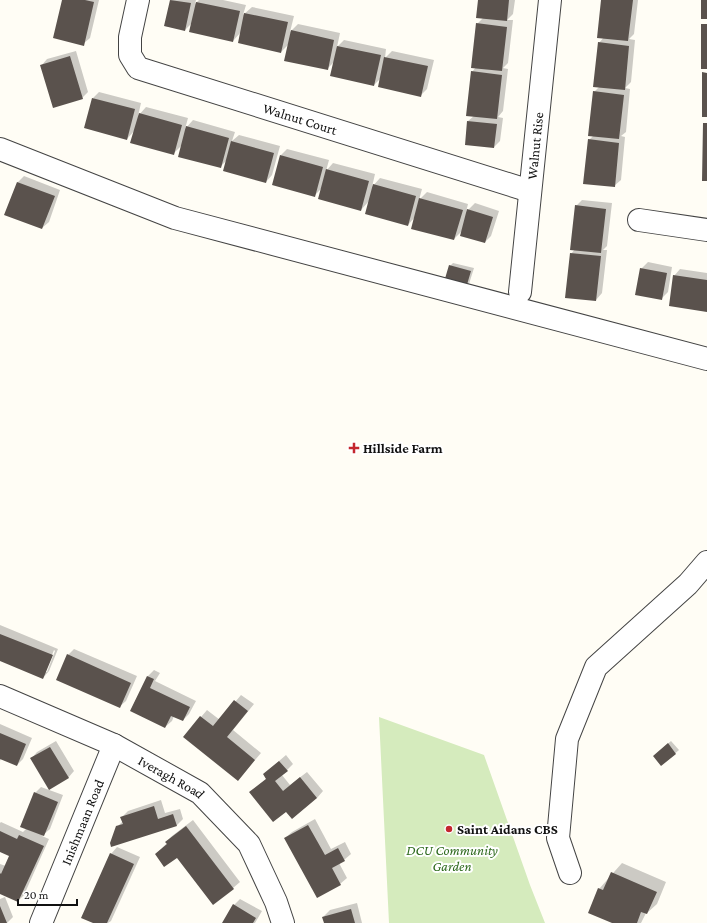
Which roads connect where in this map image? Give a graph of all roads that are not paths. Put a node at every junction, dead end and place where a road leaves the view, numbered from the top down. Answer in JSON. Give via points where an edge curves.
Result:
{"nodes":[{"id":1,"x":138,"y":0,"type":"edge"},
{"id":2,"x":550,"y":0,"type":"edge"},
{"id":3,"x":0,"y":149,"type":"edge"},
{"id":4,"x":530,"y":191,"type":"junction"},
{"id":5,"x":639,"y":220,"type":"dead end"},
{"id":6,"x":707,"y":230,"type":"edge"},
{"id":7,"x":520,"y":292,"type":"dead end"},
{"id":8,"x":707,"y":359,"type":"edge"},
{"id":9,"x":707,"y":562,"type":"edge"},
{"id":10,"x":0,"y":696,"type":"edge"},
{"id":11,"x":114,"y":744,"type":"junction"},
{"id":12,"x":570,"y":874,"type":"dead end"},
{"id":13,"x":41,"y":923,"type":"edge"},
{"id":14,"x":283,"y":923,"type":"edge"}],
"edges":[{"from":1,"to":4,"type":"street","name":"Walnut Court","via":[[130,37],[130,55],[138,68]]},
{"from":2,"to":4,"type":"street","name":"Walnut Rise"},
{"from":3,"to":8,"type":"street","via":[[175,218]]},
{"from":4,"to":7,"type":"street","name":"Walnut Rise"},
{"from":5,"to":6,"type":"street"},
{"from":9,"to":12,"type":"street","via":[[688,584],[596,667],[567,739],[558,838]]},
{"from":10,"to":11,"type":"street","name":"Iveragh Road"},
{"from":11,"to":13,"type":"street","name":"Inishmaan Road"},
{"from":11,"to":14,"type":"street","name":"Iveragh Road","via":[[200,793],[249,844]]}]}
